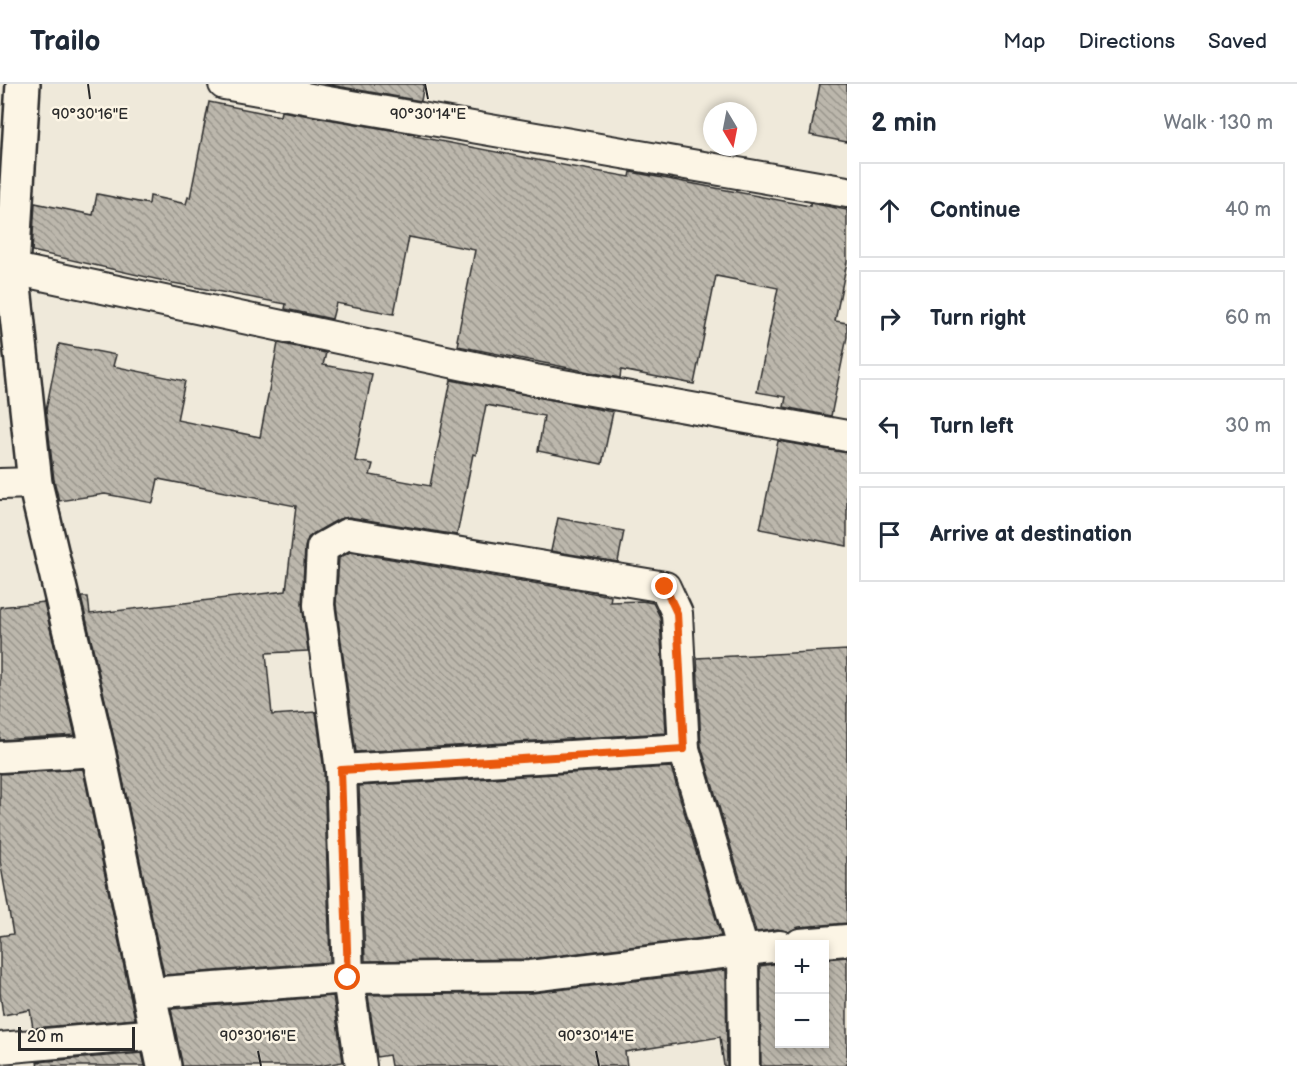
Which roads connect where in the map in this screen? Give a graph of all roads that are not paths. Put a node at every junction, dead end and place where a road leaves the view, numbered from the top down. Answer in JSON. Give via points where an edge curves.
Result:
{"nodes":[{"id":1,"x":23,"y":84,"type":"edge"},
{"id":2,"x":224,"y":84,"type":"edge"},
{"id":3,"x":847,"y":192,"type":"edge"},
{"id":4,"x":6,"y":267,"type":"edge"},
{"id":5,"x":847,"y":436,"type":"edge"},
{"id":6,"x":35,"y":483,"type":"junction"},
{"id":7,"x":0,"y":484,"type":"edge"},
{"id":8,"x":684,"y":749,"type":"junction"},
{"id":9,"x":99,"y":750,"type":"junction"},
{"id":10,"x":0,"y":757,"type":"edge"},
{"id":11,"x":341,"y":770,"type":"junction"},
{"id":12,"x":847,"y":940,"type":"edge"},
{"id":13,"x":829,"y":942,"type":"edge"},
{"id":14,"x":775,"y":947,"type":"edge"},
{"id":15,"x":743,"y":950,"type":"junction"},
{"id":16,"x":348,"y":978,"type":"junction"},
{"id":17,"x":148,"y":993,"type":"junction"},
{"id":18,"x":158,"y":1034,"type":"junction"},
{"id":19,"x":0,"y":1048,"type":"edge"},
{"id":20,"x":164,"y":1066,"type":"edge"},
{"id":21,"x":361,"y":1066,"type":"edge"},
{"id":22,"x":744,"y":1066,"type":"edge"}],
"edges":[{"from":1,"to":4,"type":"street"},
{"from":2,"to":3,"type":"street"},
{"from":4,"to":5,"type":"street","via":[[535,380]]},
{"from":4,"to":6,"type":"street"},
{"from":6,"to":7,"type":"street"},
{"from":6,"to":9,"type":"street"},
{"from":8,"to":11,"type":"street"},
{"from":8,"to":11,"type":"street","via":[[677,613],[665,587],[347,534],[322,548],[319,605]]},
{"from":8,"to":15,"type":"street"},
{"from":9,"to":10,"type":"street"},
{"from":9,"to":17,"type":"street"},
{"from":11,"to":16,"type":"street"},
{"from":12,"to":13,"type":"street"},
{"from":14,"to":15,"type":"street"},
{"from":15,"to":16,"type":"street","via":[[530,976]]},
{"from":15,"to":22,"type":"street"},
{"from":16,"to":17,"type":"street"},
{"from":16,"to":21,"type":"street"},
{"from":17,"to":18,"type":"street"},
{"from":18,"to":19,"type":"street"},
{"from":18,"to":20,"type":"street"}]}
